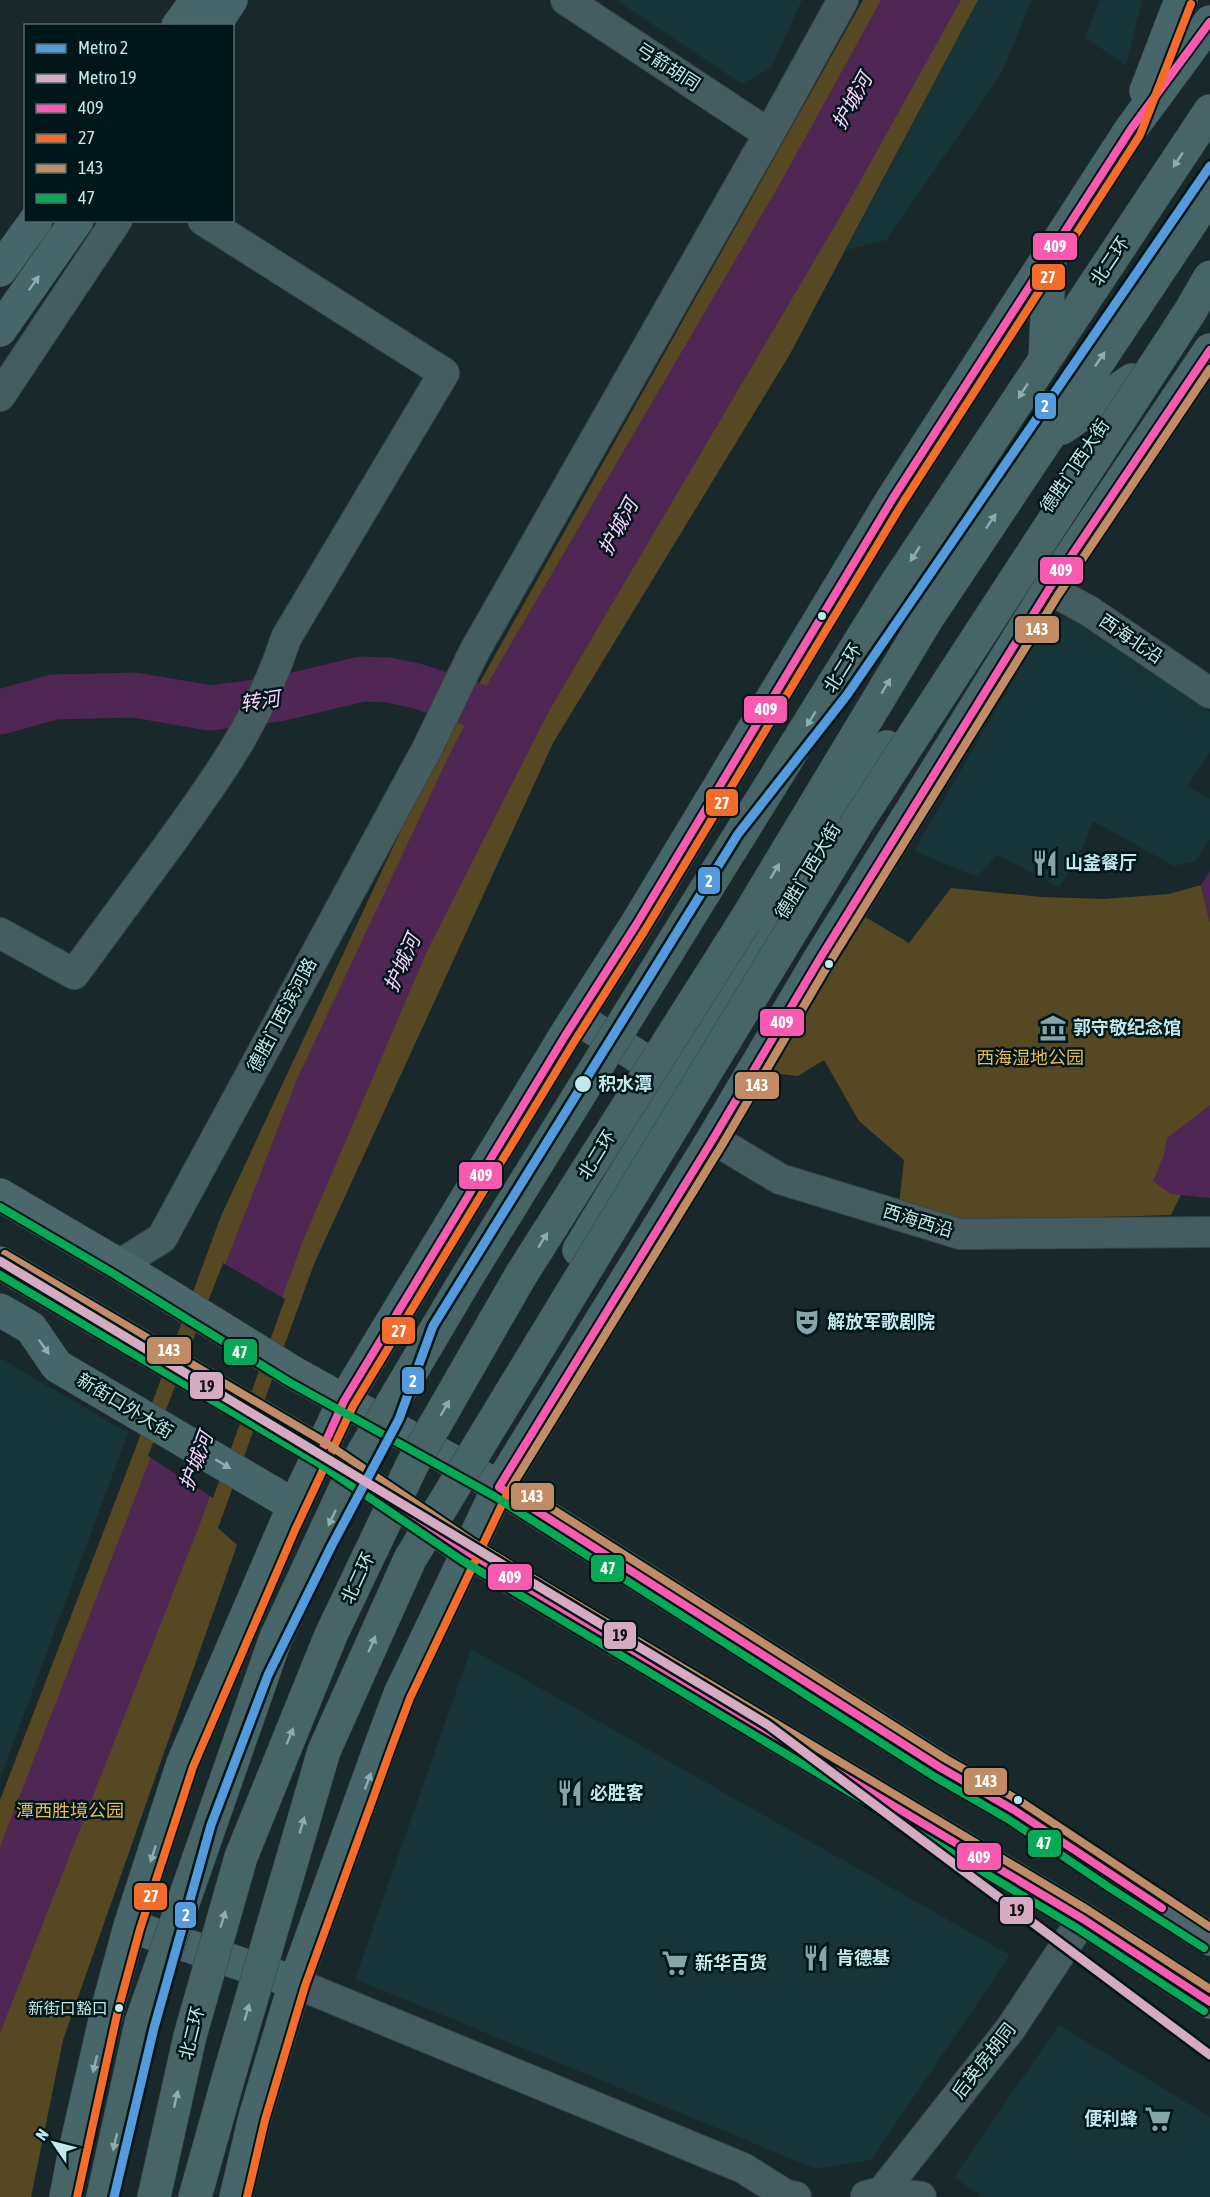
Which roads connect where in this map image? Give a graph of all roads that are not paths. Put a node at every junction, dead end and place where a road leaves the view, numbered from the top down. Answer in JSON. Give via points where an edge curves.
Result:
{"nodes":[{"id":1,"x":566,"y":0,"type":"edge"},
{"id":2,"x":843,"y":0,"type":"edge"},
{"id":3,"x":1181,"y":0,"type":"edge"},
{"id":4,"x":212,"y":8,"type":"edge"},
{"id":5,"x":1210,"y":22,"type":"edge"},
{"id":6,"x":182,"y":24,"type":"edge"},
{"id":7,"x":1210,"y":111,"type":"edge"},
{"id":8,"x":1131,"y":129,"type":"junction"},
{"id":9,"x":770,"y":134,"type":"junction"},
{"id":10,"x":1210,"y":194,"type":"edge"},
{"id":11,"x":35,"y":222,"type":"edge"},
{"id":12,"x":76,"y":222,"type":"edge"},
{"id":13,"x":116,"y":222,"type":"edge"},
{"id":14,"x":205,"y":222,"type":"edge"},
{"id":15,"x":1050,"y":252,"type":"junction"},
{"id":16,"x":0,"y":270,"type":"edge"},
{"id":17,"x":1210,"y":277,"type":"edge"},
{"id":18,"x":1210,"y":307,"type":"edge"},
{"id":19,"x":0,"y":330,"type":"edge"},
{"id":20,"x":1210,"y":350,"type":"edge"},
{"id":21,"x":1045,"y":358,"type":"junction"},
{"id":22,"x":1132,"y":380,"type":"junction"},
{"id":23,"x":0,"y":396,"type":"edge"},
{"id":24,"x":1046,"y":440,"type":"junction"},
{"id":25,"x":1049,"y":589,"type":"junction"},
{"id":26,"x":1210,"y":693,"type":"edge"},
{"id":27,"x":0,"y":933,"type":"edge"},
{"id":28,"x":577,"y":1018,"type":"junction"},
{"id":29,"x":754,"y":1070,"type":"junction"},
{"id":30,"x":680,"y":1083,"type":"junction"},
{"id":31,"x":713,"y":1139,"type":"junction"},
{"id":32,"x":0,"y":1196,"type":"edge"},
{"id":33,"x":1210,"y":1232,"type":"edge"},
{"id":34,"x":0,"y":1263,"type":"edge"},
{"id":35,"x":119,"y":1265,"type":"junction"},
{"id":36,"x":0,"y":1310,"type":"edge"},
{"id":37,"x":344,"y":1401,"type":"junction"},
{"id":38,"x":321,"y":1452,"type":"junction"},
{"id":39,"x":499,"y":1487,"type":"junction"},
{"id":40,"x":295,"y":1506,"type":"junction"},
{"id":41,"x":468,"y":1552,"type":"junction"},
{"id":42,"x":1083,"y":1919,"type":"junction"},
{"id":43,"x":130,"y":1926,"type":"junction"},
{"id":44,"x":1210,"y":1939,"type":"edge"},
{"id":45,"x":295,"y":1983,"type":"junction"},
{"id":46,"x":1210,"y":2002,"type":"edge"},
{"id":47,"x":789,"y":2196,"type":"edge"},
{"id":48,"x":874,"y":2196,"type":"edge"},
{"id":49,"x":66,"y":2197,"type":"edge"},
{"id":50,"x":103,"y":2197,"type":"edge"},
{"id":51,"x":154,"y":2197,"type":"edge"},
{"id":52,"x":195,"y":2197,"type":"edge"},
{"id":53,"x":236,"y":2197,"type":"edge"},
{"id":54,"x":921,"y":2197,"type":"edge"}],
"edges":[{"from":1,"to":9,"type":"street","name":"弓箭胡同"},
{"from":2,"to":9,"type":"street","name":"德胜门西滨河路"},
{"from":3,"to":8,"type":"street"},
{"from":4,"to":6,"type":"street"},
{"from":5,"to":8,"type":"street"},
{"from":7,"to":21,"type":"highway","name":"北二环","one_way":true},
{"from":8,"to":15,"type":"street"},
{"from":9,"to":35,"type":"street","name":"德胜门西滨河路","via":[[474,652],[427,749],[162,1238]]},
{"from":24,"to":10,"type":"highway","name":"北二环","one_way":true},
{"from":11,"to":16,"type":"street"},
{"from":19,"to":12,"type":"street","one_way":true},
{"from":13,"to":23,"type":"street"},
{"from":14,"to":27,"type":"street","via":[[444,373],[286,638],[274,675],[247,730],[213,785],[74,974]]},
{"from":15,"to":21,"type":"highway"},
{"from":15,"to":28,"type":"street","via":[[893,498]]},
{"from":52,"to":17,"type":"highway","one_way":true,"bridge":true,"via":[[324,1751],[410,1559],[860,818]]},
{"from":18,"to":22,"type":"street","name":"德胜门西大街"},
{"from":20,"to":25,"type":"street","name":"德胜门西大街"},
{"from":21,"to":50,"type":"highway","name":"北二环","one_way":true,"bridge":true,"via":[[890,593],[467,1277],[357,1463],[275,1640],[141,2023]]},
{"from":22,"to":24,"type":"highway"},
{"from":22,"to":30,"type":"street","name":"德胜门西大街","via":[[841,816]]},
{"from":51,"to":24,"type":"highway","name":"北二环","one_way":true,"bridge":true,"via":[[190,2036],[240,1857],[331,1635],[412,1465],[521,1275],[745,921],[928,616]]},
{"from":25,"to":26,"type":"street","name":"西海北沿","via":[[1089,611]]},
{"from":25,"to":29,"type":"street","name":"德胜门西大街"},
{"from":28,"to":30,"type":"street"},
{"from":28,"to":37,"type":"street"},
{"from":29,"to":30,"type":"street"},
{"from":29,"to":31,"type":"street","name":"德胜门西大街"},
{"from":30,"to":39,"type":"street","name":"德胜门西大街","via":[[531,1329]]},
{"from":31,"to":33,"type":"street","name":"西海西沿","via":[[780,1179],[960,1234]]},
{"from":31,"to":39,"type":"street","name":"德胜门西大街"},
{"from":32,"to":35,"type":"main road"},
{"from":34,"to":38,"type":"main road"},
{"from":35,"to":37,"type":"main road"},
{"from":36,"to":40,"type":"street","name":"新街口外大街","one_way":true,"via":[[31,1328],[57,1366]]},
{"from":37,"to":38,"type":"street"},
{"from":37,"to":39,"type":"main road"},
{"from":38,"to":40,"type":"street"},
{"from":38,"to":41,"type":"main road"},
{"from":39,"to":41,"type":"street","name":"德胜门西大街"},
{"from":39,"to":44,"type":"main road","via":[[941,1768],[1014,1810]]},
{"from":40,"to":43,"type":"street","one_way":true,"via":[[183,1763]]},
{"from":41,"to":42,"type":"main road"},
{"from":45,"to":41,"type":"street","name":"德胜门西大街","one_way":true,"via":[[400,1694]]},
{"from":42,"to":46,"type":"main road"},
{"from":42,"to":48,"type":"street","name":"后英房胡同","via":[[1011,2028]]},
{"from":43,"to":45,"type":"street"},
{"from":43,"to":49,"type":"street","one_way":true},
{"from":45,"to":47,"type":"street","via":[[743,2168]]},
{"from":45,"to":53,"type":"street","name":"德胜门西大街"},
{"from":48,"to":54,"type":"street"}]}
